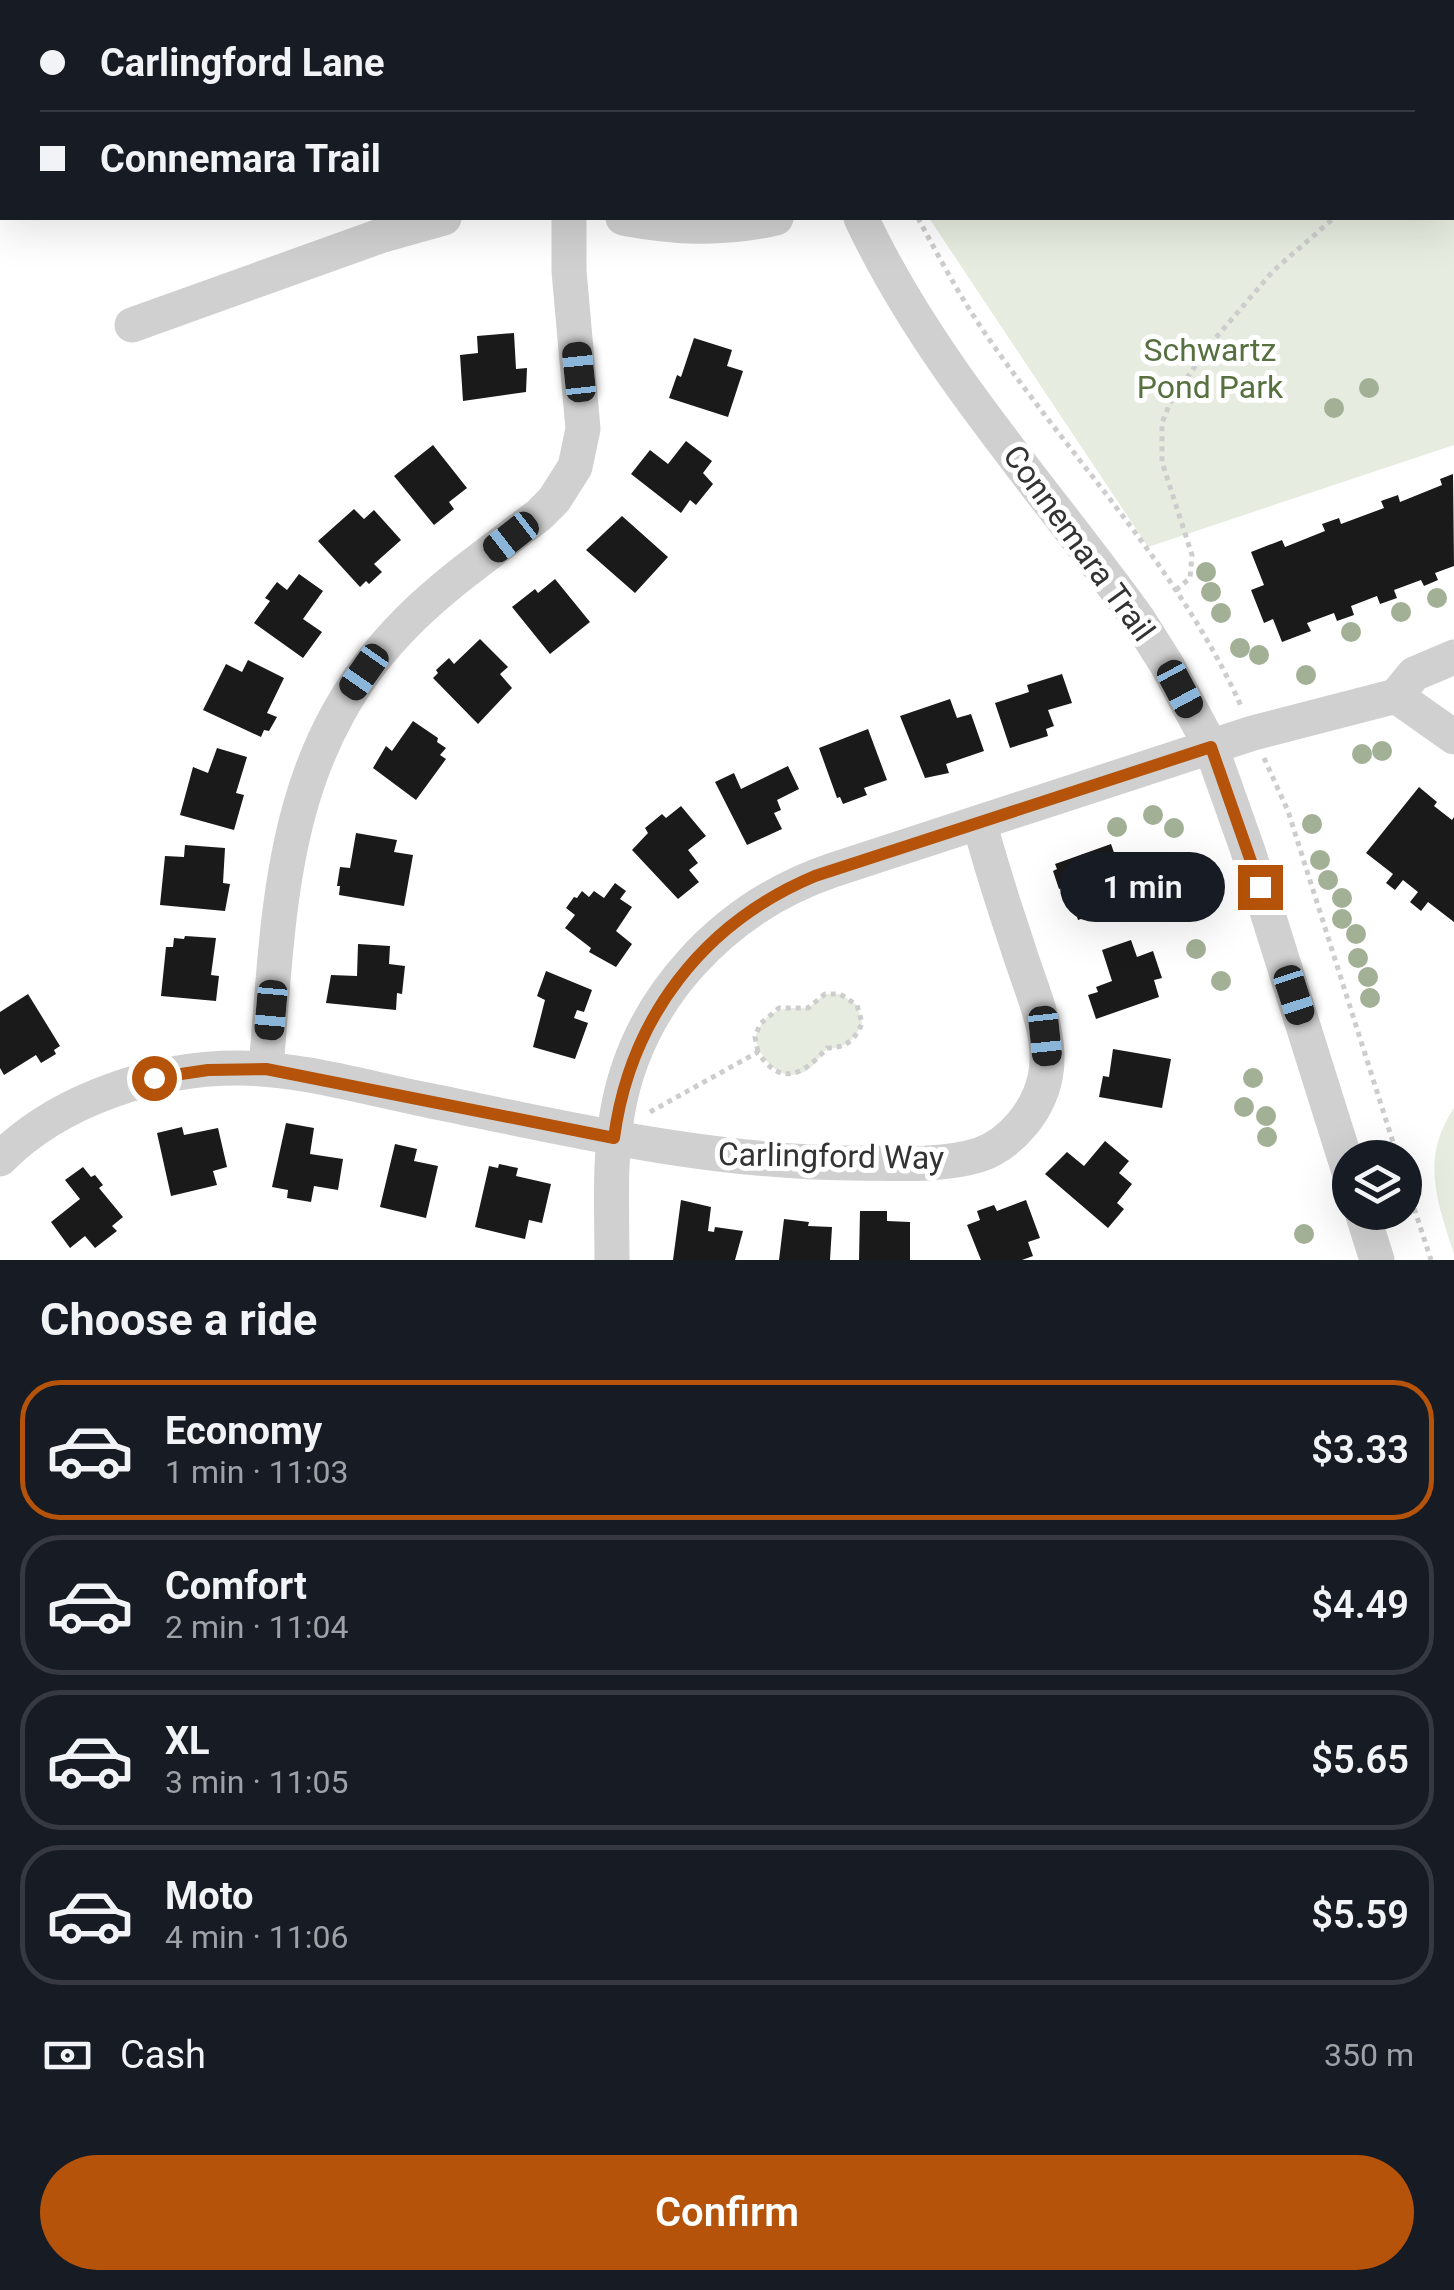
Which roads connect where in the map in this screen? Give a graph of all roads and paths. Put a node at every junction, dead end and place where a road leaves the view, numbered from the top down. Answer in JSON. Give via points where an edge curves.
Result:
{"nodes":[{"id":1,"x":429,"y":220,"type":"edge"},
{"id":2,"x":569,"y":220,"type":"edge"},
{"id":3,"x":635,"y":220,"type":"edge"},
{"id":4,"x":764,"y":220,"type":"edge"},
{"id":5,"x":862,"y":220,"type":"edge"},
{"id":6,"x":1332,"y":220,"type":"edge"},
{"id":7,"x":376,"y":227,"type":"edge"},
{"id":8,"x":132,"y":325,"type":"dead end"},
{"id":9,"x":1176,"y":590,"type":"dead end"},
{"id":10,"x":1454,"y":657,"type":"edge"},
{"id":11,"x":1396,"y":696,"type":"junction"},
{"id":12,"x":1454,"y":737,"type":"edge"},
{"id":13,"x":1211,"y":747,"type":"junction"},
{"id":14,"x":980,"y":824,"type":"junction"},
{"id":15,"x":758,"y":1052,"type":"junction"},
{"id":16,"x":266,"y":1069,"type":"junction"},
{"id":17,"x":647,"y":1113,"type":"dead end"},
{"id":18,"x":614,"y":1138,"type":"junction"},
{"id":19,"x":1339,"y":1140,"type":"edge"},
{"id":20,"x":0,"y":1159,"type":"edge"},
{"id":21,"x":1368,"y":1230,"type":"edge"},
{"id":22,"x":1421,"y":1230,"type":"edge"},
{"id":23,"x":612,"y":1260,"type":"edge"},
{"id":24,"x":1377,"y":1260,"type":"edge"},
{"id":25,"x":1430,"y":1260,"type":"edge"}],
"edges":[{"from":1,"to":7,"type":"street"},
{"from":2,"to":16,"type":"street","via":[[583,429],[575,467],[539,515],[406,623],[330,727],[306,783],[284,868]]},
{"from":3,"to":4,"type":"street","via":[[715,228]]},
{"from":5,"to":13,"type":"street","name":"Connemara Trail","via":[[936,351],[1138,619]]},
{"from":6,"to":9,"type":"path","via":[[1273,271],[1170,403],[1162,423],[1162,462],[1192,554],[1190,578]]},
{"from":7,"to":8,"type":"street"},
{"from":10,"to":11,"type":"street","via":[[1414,674]]},
{"from":11,"to":12,"type":"street"},
{"from":11,"to":13,"type":"street"},
{"from":13,"to":14,"type":"street"},
{"from":13,"to":19,"type":"street","name":"Connemara Trail"},
{"from":14,"to":18,"type":"street","via":[[815,876],[780,891],[722,932],[681,973],[652,1017],[626,1080]]},
{"from":14,"to":18,"type":"street","name":"Carlingford Way","via":[[1047,1056],[1032,1112],[1002,1143],[948,1160],[838,1162],[726,1156]]},
{"from":15,"to":15,"type":"path","via":[[783,1073],[802,1072],[828,1048],[854,1040],[862,1024],[857,1006],[840,994],[825,994],[808,1008],[779,1008],[760,1024]]},
{"from":15,"to":17,"type":"path"},
{"from":16,"to":18,"type":"street","name":"Carlingford Way"},
{"from":16,"to":20,"type":"street","name":"Carlingford Way","via":[[208,1070],[109,1092],[44,1124]]},
{"from":18,"to":23,"type":"street"},
{"from":21,"to":24,"type":"street"},
{"from":22,"to":25,"type":"path"}]}
